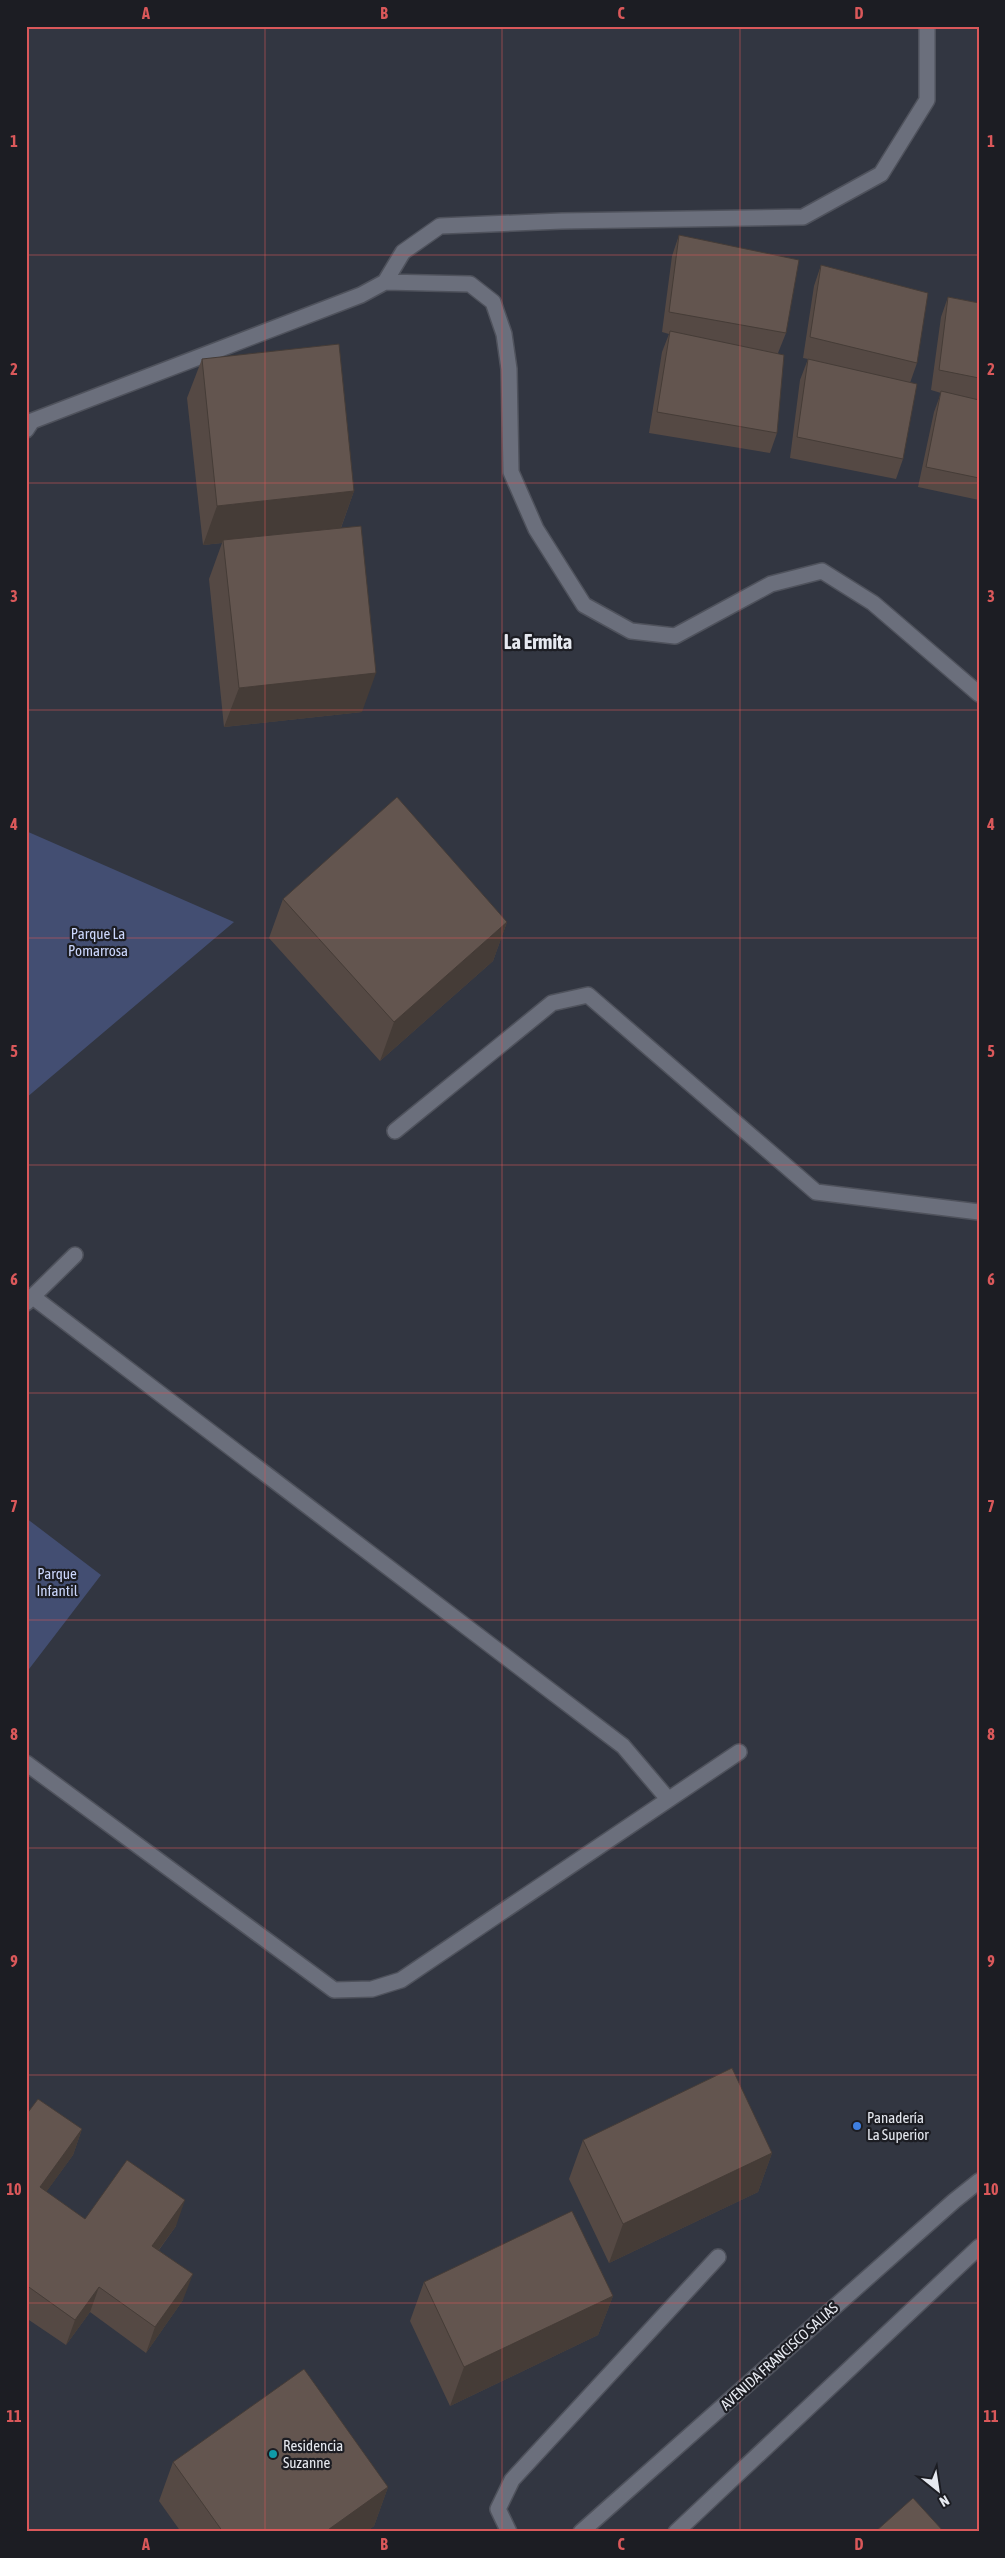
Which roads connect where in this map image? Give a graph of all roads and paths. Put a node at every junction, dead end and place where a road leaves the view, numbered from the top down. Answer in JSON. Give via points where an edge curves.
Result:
{"nodes":[{"id":1,"x":927,"y":26,"type":"edge"},
{"id":2,"x":385,"y":282,"type":"junction"},
{"id":3,"x":26,"y":430,"type":"edge"},
{"id":4,"x":979,"y":694,"type":"edge"},
{"id":5,"x":395,"y":1131,"type":"dead end"},
{"id":6,"x":979,"y":1212,"type":"edge"},
{"id":7,"x":75,"y":1255,"type":"dead end"},
{"id":8,"x":30,"y":1300,"type":"edge"},
{"id":9,"x":739,"y":1752,"type":"dead end"},
{"id":10,"x":26,"y":1763,"type":"edge"},
{"id":11,"x":668,"y":1799,"type":"junction"},
{"id":12,"x":979,"y":2181,"type":"edge"},
{"id":13,"x":979,"y":2247,"type":"edge"},
{"id":14,"x":718,"y":2258,"type":"dead end"},
{"id":15,"x":508,"y":2532,"type":"edge"},
{"id":16,"x":580,"y":2532,"type":"edge"},
{"id":17,"x":676,"y":2532,"type":"edge"}],
"edges":[{"from":1,"to":2,"type":"street","via":[[927,100],[881,174],[803,217],[562,220],[440,226],[402,252]]},
{"from":2,"to":3,"type":"street","via":[[352,299],[32,422]]},
{"from":2,"to":4,"type":"street","via":[[470,284],[493,302],[504,334],[509,369],[511,472],[536,529],[584,605],[631,631],[675,636],[771,584],[822,571],[873,603]]},
{"from":5,"to":6,"type":"street","via":[[552,1003],[588,995],[816,1192]]},
{"from":7,"to":8,"type":"street"},
{"from":8,"to":11,"type":"street","via":[[623,1746]]},
{"from":9,"to":11,"type":"street"},
{"from":10,"to":11,"type":"street","via":[[334,1990],[372,1989],[401,1980]]},
{"from":12,"to":16,"type":"street","name":"AVENIDA FRANCISCO SALIAS"},
{"from":13,"to":17,"type":"street"},
{"from":14,"to":15,"type":"street","via":[[512,2480],[498,2509]]}]}
